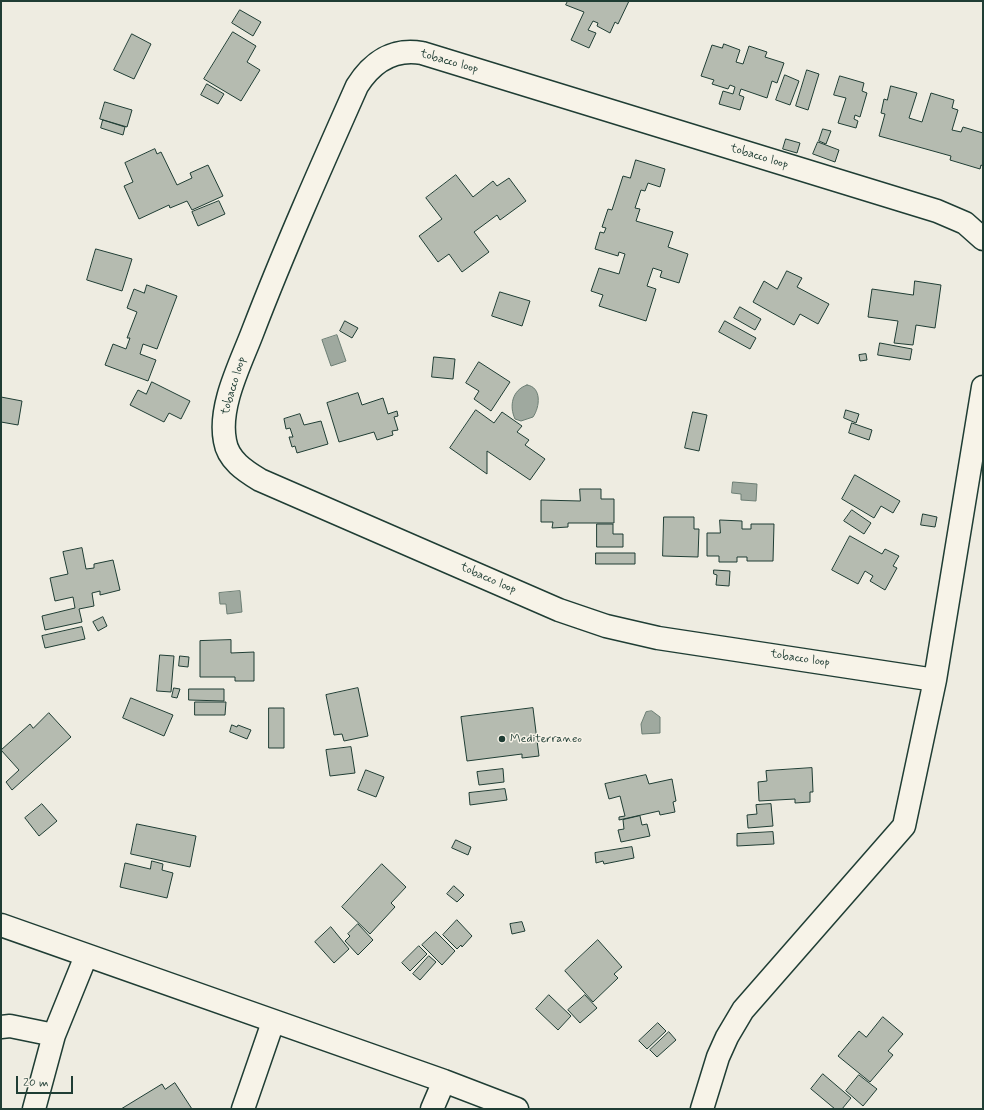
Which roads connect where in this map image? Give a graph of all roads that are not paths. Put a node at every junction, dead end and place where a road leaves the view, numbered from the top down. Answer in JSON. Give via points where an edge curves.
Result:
{"nodes":[{"id":1,"x":983,"y":239,"type":"edge"},
{"id":2,"x":983,"y":387,"type":"edge"},
{"id":3,"x":934,"y":680,"type":"junction"},
{"id":4,"x":1,"y":925,"type":"edge"},
{"id":5,"x":86,"y":956,"type":"junction"},
{"id":6,"x":273,"y":1022,"type":"junction"},
{"id":7,"x":1,"y":1027,"type":"edge"},
{"id":8,"x":54,"y":1035,"type":"junction"},
{"id":9,"x":444,"y":1081,"type":"junction"},
{"id":10,"x":34,"y":1109,"type":"edge"},
{"id":11,"x":243,"y":1109,"type":"edge"},
{"id":12,"x":432,"y":1109,"type":"edge"},
{"id":13,"x":517,"y":1109,"type":"edge"},
{"id":14,"x":702,"y":1109,"type":"edge"}],
"edges":[{"from":1,"to":3,"type":"street","name":"tobacco loop","via":[[964,223],[937,211],[422,53],[393,54],[372,67],[357,86],[272,281],[226,405],[224,418],[225,442],[229,453],[237,463],[260,480],[558,610],[606,626],[658,638]]},
{"from":2,"to":3,"type":"street"},
{"from":3,"to":14,"type":"street","via":[[904,826],[743,1010],[718,1056]]},
{"from":4,"to":5,"type":"street"},
{"from":5,"to":6,"type":"street"},
{"from":5,"to":8,"type":"street"},
{"from":6,"to":9,"type":"street"},
{"from":6,"to":11,"type":"street"},
{"from":7,"to":8,"type":"street","via":[[10,1026]]},
{"from":8,"to":10,"type":"street"},
{"from":9,"to":12,"type":"street"},
{"from":9,"to":13,"type":"street"}]}
